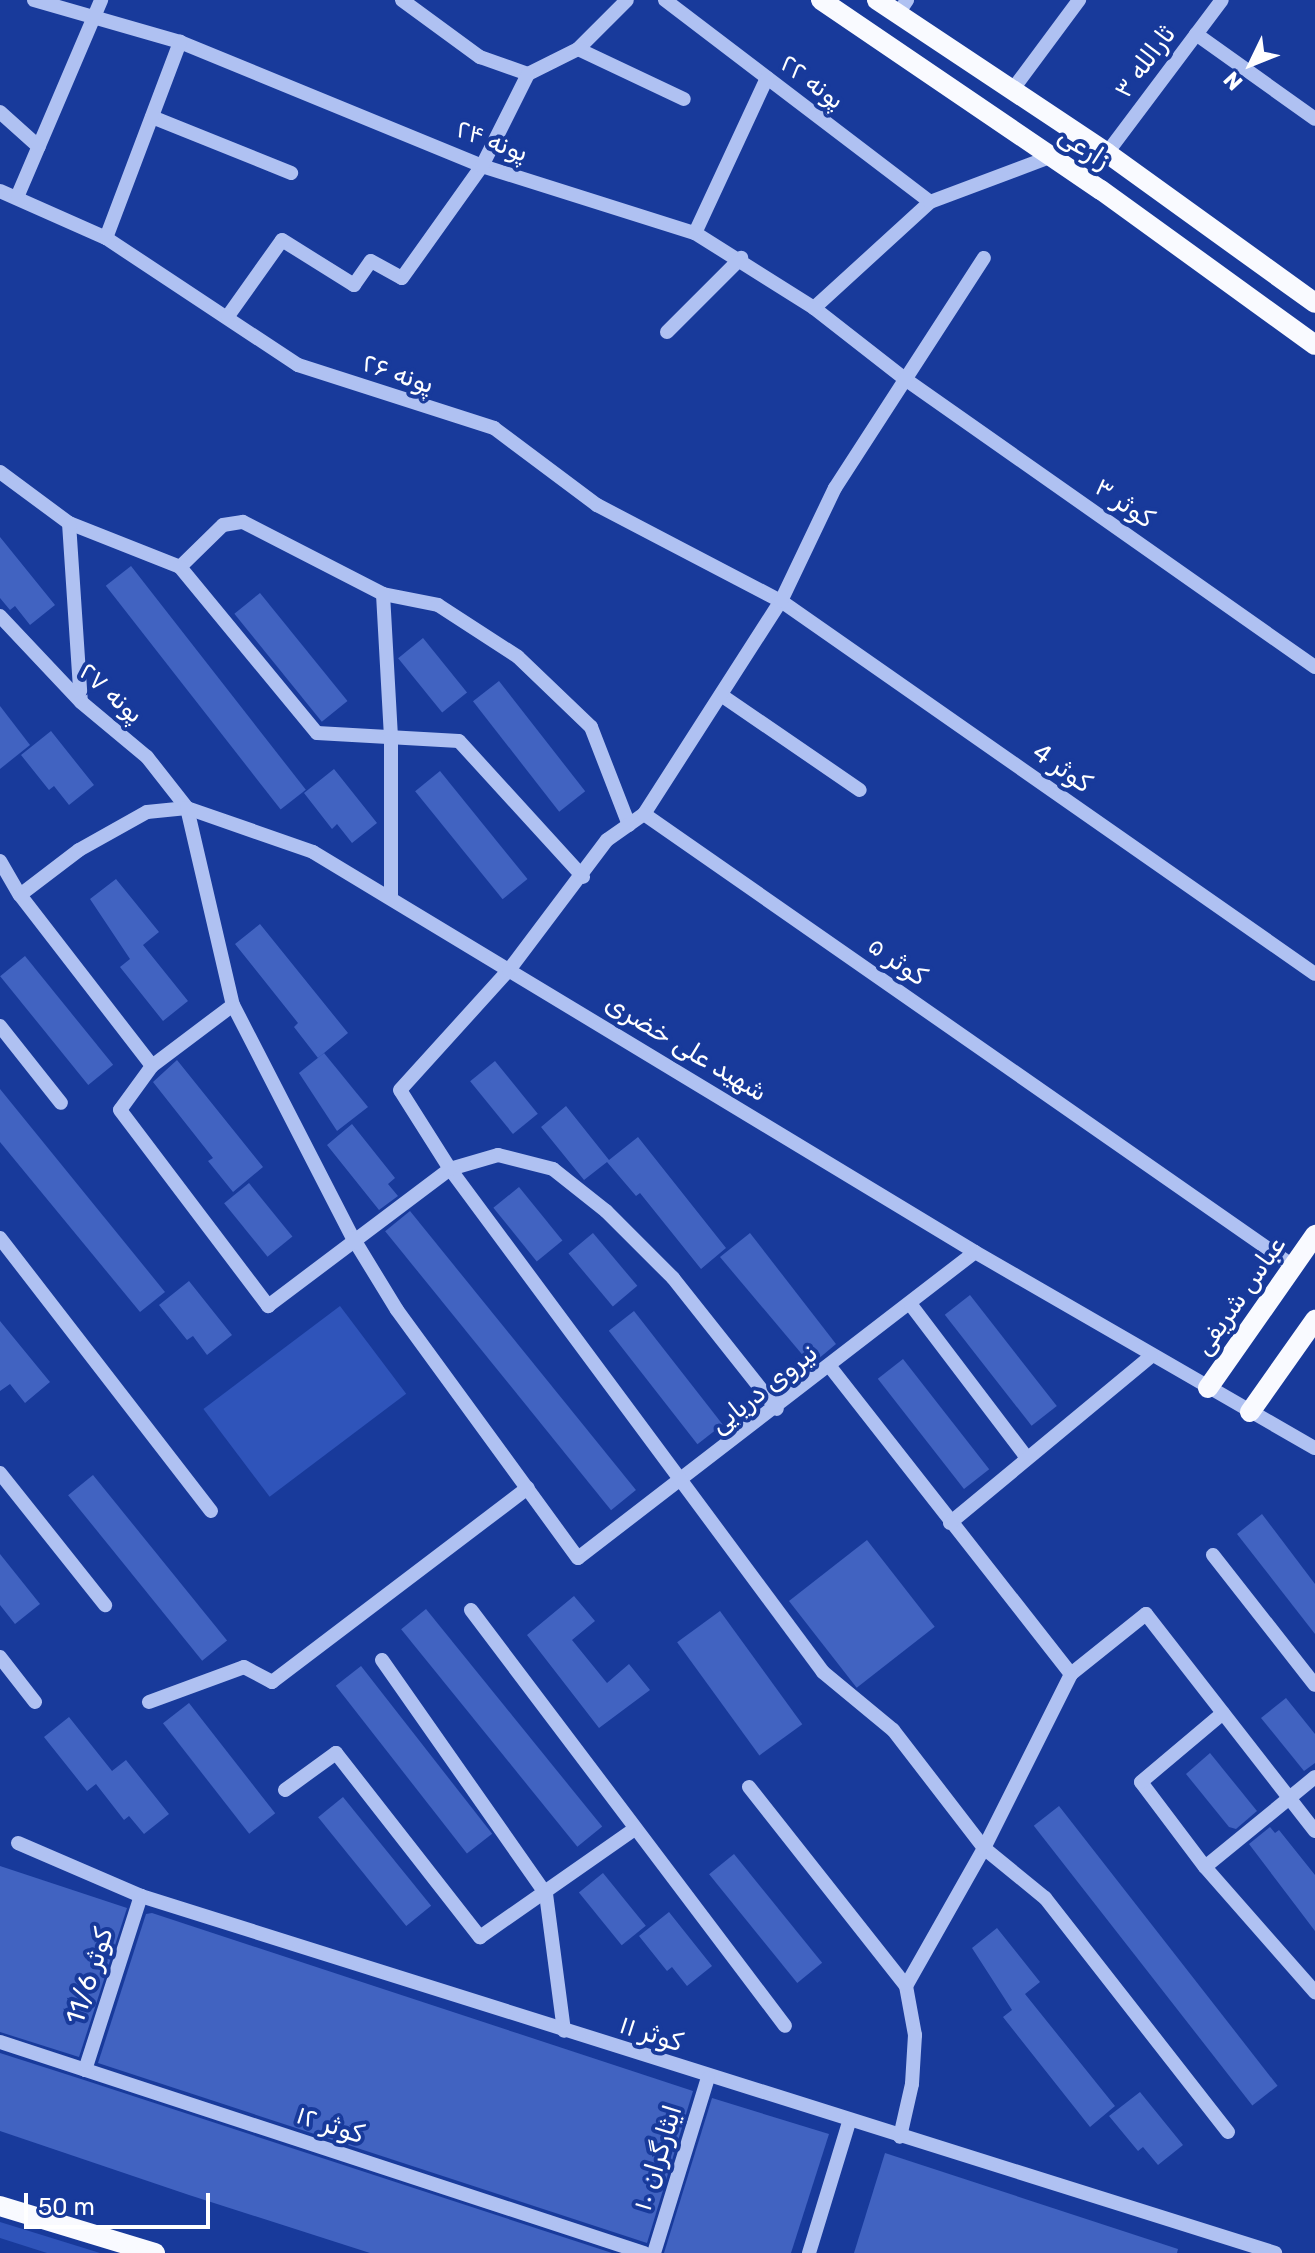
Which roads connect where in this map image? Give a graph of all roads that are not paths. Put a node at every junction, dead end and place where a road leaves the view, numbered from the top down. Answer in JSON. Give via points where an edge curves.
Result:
{"nodes":[{"id":1,"x":34,"y":0,"type":"edge"},
{"id":2,"x":101,"y":0,"type":"edge"},
{"id":3,"x":402,"y":0,"type":"edge"},
{"id":4,"x":627,"y":0,"type":"edge"},
{"id":5,"x":665,"y":0,"type":"edge"},
{"id":6,"x":821,"y":0,"type":"edge"},
{"id":7,"x":877,"y":0,"type":"edge"},
{"id":8,"x":1079,"y":0,"type":"edge"},
{"id":9,"x":1222,"y":0,"type":"edge"},
{"id":10,"x":902,"y":8,"type":"edge"},
{"id":11,"x":92,"y":18,"type":"junction"},
{"id":12,"x":1196,"y":34,"type":"junction"},
{"id":13,"x":180,"y":42,"type":"junction"},
{"id":14,"x":578,"y":49,"type":"junction"},
{"id":15,"x":528,"y":74,"type":"junction"},
{"id":16,"x":767,"y":78,"type":"junction"},
{"id":17,"x":1013,"y":89,"type":"junction"},
{"id":18,"x":684,"y":99,"type":"dead end"},
{"id":19,"x":0,"y":112,"type":"edge"},
{"id":20,"x":152,"y":117,"type":"junction"},
{"id":21,"x":1315,"y":119,"type":"edge"},
{"id":22,"x":1070,"y":128,"type":"junction"},
{"id":23,"x":39,"y":147,"type":"junction"},
{"id":24,"x":1107,"y":153,"type":"junction"},
{"id":25,"x":1050,"y":157,"type":"junction"},
{"id":26,"x":482,"y":166,"type":"junction"},
{"id":27,"x":291,"y":173,"type":"dead end"},
{"id":28,"x":0,"y":191,"type":"edge"},
{"id":29,"x":18,"y":195,"type":"junction"},
{"id":30,"x":930,"y":202,"type":"junction"},
{"id":31,"x":695,"y":233,"type":"junction"},
{"id":32,"x":106,"y":238,"type":"junction"},
{"id":33,"x":741,"y":258,"type":"junction"},
{"id":34,"x":984,"y":258,"type":"dead end"},
{"id":35,"x":1315,"y":303,"type":"edge"},
{"id":36,"x":814,"y":308,"type":"junction"},
{"id":37,"x":228,"y":316,"type":"junction"},
{"id":38,"x":667,"y":332,"type":"dead end"},
{"id":39,"x":1315,"y":345,"type":"edge"},
{"id":40,"x":905,"y":379,"type":"junction"},
{"id":41,"x":0,"y":472,"type":"edge"},
{"id":42,"x":69,"y":523,"type":"junction"},
{"id":43,"x":180,"y":567,"type":"junction"},
{"id":44,"x":383,"y":594,"type":"junction"},
{"id":45,"x":781,"y":601,"type":"junction"},
{"id":46,"x":0,"y":616,"type":"edge"},
{"id":47,"x":1315,"y":667,"type":"edge"},
{"id":48,"x":721,"y":695,"type":"junction"},
{"id":49,"x":81,"y":702,"type":"junction"},
{"id":50,"x":391,"y":736,"type":"junction"},
{"id":51,"x":860,"y":790,"type":"dead end"},
{"id":52,"x":187,"y":808,"type":"junction"},
{"id":53,"x":644,"y":814,"type":"junction"},
{"id":54,"x":629,"y":825,"type":"junction"},
{"id":55,"x":0,"y":861,"type":"edge"},
{"id":56,"x":583,"y":877,"type":"junction"},
{"id":57,"x":20,"y":895,"type":"junction"},
{"id":58,"x":391,"y":897,"type":"junction"},
{"id":59,"x":509,"y":970,"type":"junction"},
{"id":60,"x":1315,"y":974,"type":"edge"},
{"id":61,"x":233,"y":1005,"type":"junction"},
{"id":62,"x":0,"y":1026,"type":"edge"},
{"id":63,"x":152,"y":1066,"type":"junction"},
{"id":64,"x":61,"y":1103,"type":"dead end"},
{"id":65,"x":450,"y":1169,"type":"junction"},
{"id":66,"x":1315,"y":1235,"type":"edge"},
{"id":67,"x":0,"y":1238,"type":"edge"},
{"id":68,"x":353,"y":1238,"type":"junction"},
{"id":69,"x":975,"y":1252,"type":"junction"},
{"id":70,"x":1293,"y":1266,"type":"junction"},
{"id":71,"x":911,"y":1305,"type":"junction"},
{"id":72,"x":1315,"y":1320,"type":"edge"},
{"id":73,"x":1151,"y":1356,"type":"junction"},
{"id":74,"x":831,"y":1368,"type":"junction"},
{"id":75,"x":1208,"y":1388,"type":"junction"},
{"id":76,"x":777,"y":1409,"type":"junction"},
{"id":77,"x":1250,"y":1412,"type":"junction"},
{"id":78,"x":1315,"y":1448,"type":"edge"},
{"id":79,"x":1027,"y":1458,"type":"junction"},
{"id":80,"x":0,"y":1473,"type":"edge"},
{"id":81,"x":681,"y":1483,"type":"junction"},
{"id":82,"x":528,"y":1488,"type":"junction"},
{"id":83,"x":211,"y":1511,"type":"dead end"},
{"id":84,"x":950,"y":1523,"type":"junction"},
{"id":85,"x":1213,"y":1555,"type":"dead end"},
{"id":86,"x":105,"y":1605,"type":"dead end"},
{"id":87,"x":471,"y":1610,"type":"dead end"},
{"id":88,"x":0,"y":1657,"type":"edge"},
{"id":89,"x":382,"y":1660,"type":"dead end"},
{"id":90,"x":1071,"y":1674,"type":"junction"},
{"id":91,"x":1315,"y":1685,"type":"edge"},
{"id":92,"x":35,"y":1702,"type":"dead end"},
{"id":93,"x":149,"y":1702,"type":"dead end"},
{"id":94,"x":1223,"y":1713,"type":"junction"},
{"id":95,"x":1315,"y":1777,"type":"edge"},
{"id":96,"x":749,"y":1787,"type":"dead end"},
{"id":97,"x":285,"y":1790,"type":"dead end"},
{"id":98,"x":1289,"y":1798,"type":"junction"},
{"id":99,"x":635,"y":1829,"type":"junction"},
{"id":100,"x":1315,"y":1831,"type":"edge"},
{"id":101,"x":18,"y":1843,"type":"dead end"},
{"id":102,"x":984,"y":1848,"type":"junction"},
{"id":103,"x":1205,"y":1867,"type":"junction"},
{"id":104,"x":546,"y":1894,"type":"junction"},
{"id":105,"x":141,"y":1896,"type":"junction"},
{"id":106,"x":906,"y":1986,"type":"junction"},
{"id":107,"x":1315,"y":1992,"type":"edge"},
{"id":108,"x":785,"y":2026,"type":"dead end"},
{"id":109,"x":564,"y":2031,"type":"junction"},
{"id":110,"x":0,"y":2042,"type":"edge"},
{"id":111,"x":85,"y":2070,"type":"junction"},
{"id":112,"x":708,"y":2078,"type":"junction"},
{"id":113,"x":849,"y":2122,"type":"junction"},
{"id":114,"x":1228,"y":2132,"type":"dead end"},
{"id":115,"x":900,"y":2137,"type":"junction"},
{"id":116,"x":0,"y":2206,"type":"edge"},
{"id":117,"x":155,"y":2253,"type":"edge"},
{"id":118,"x":644,"y":2253,"type":"edge"},
{"id":119,"x":654,"y":2253,"type":"edge"},
{"id":120,"x":809,"y":2253,"type":"edge"},
{"id":121,"x":1275,"y":2253,"type":"edge"}],
"edges":[{"from":1,"to":11,"type":"street","name":"پونه ۲۴"},
{"from":2,"to":11,"type":"street"},
{"from":3,"to":15,"type":"street","via":[[480,57]]},
{"from":4,"to":14,"type":"street"},
{"from":5,"to":16,"type":"street","name":"پونه ۲۲"},
{"from":6,"to":25,"type":"main road","name":"زارعی"},
{"from":7,"to":10,"type":"main road","name":"زارعی"},
{"from":8,"to":17,"type":"street"},
{"from":9,"to":12,"type":"street","name":"ثارالله ۳"},
{"from":10,"to":17,"type":"main road","name":"زارعی"},
{"from":11,"to":13,"type":"street","name":"پونه ۲۴"},
{"from":11,"to":23,"type":"street"},
{"from":12,"to":21,"type":"street"},
{"from":12,"to":24,"type":"street","name":"ثارالله ۳"},
{"from":13,"to":20,"type":"street"},
{"from":13,"to":26,"type":"street","name":"پونه ۲۴"},
{"from":14,"to":15,"type":"street"},
{"from":14,"to":18,"type":"street"},
{"from":15,"to":26,"type":"street"},
{"from":16,"to":30,"type":"street","name":"پونه ۲۲"},
{"from":16,"to":31,"type":"street"},
{"from":17,"to":22,"type":"main road","name":"زارعی"},
{"from":19,"to":23,"type":"street"},
{"from":20,"to":27,"type":"street"},
{"from":20,"to":32,"type":"street"},
{"from":22,"to":24,"type":"main road","name":"زارعی"},
{"from":22,"to":25,"type":"main road"},
{"from":23,"to":29,"type":"street"},
{"from":24,"to":35,"type":"main road","name":"زارعی"},
{"from":25,"to":30,"type":"street"},
{"from":25,"to":39,"type":"main road","name":"زارعی"},
{"from":26,"to":31,"type":"street","name":"پونه ۲۴"},
{"from":26,"to":37,"type":"street","via":[[402,278],[371,261],[354,285],[282,240]]},
{"from":28,"to":29,"type":"street","name":"پونه ۲۶"},
{"from":29,"to":32,"type":"street","name":"پونه ۲۶"},
{"from":30,"to":36,"type":"street"},
{"from":31,"to":33,"type":"street","name":"پونه ۲۴"},
{"from":32,"to":37,"type":"street","name":"پونه ۲۶"},
{"from":33,"to":36,"type":"street","name":"پونه ۲۴"},
{"from":33,"to":38,"type":"street"},
{"from":34,"to":40,"type":"street"},
{"from":36,"to":40,"type":"street","name":"پونه ۲۴"},
{"from":37,"to":45,"type":"street","name":"پونه ۲۶","via":[[298,365],[494,428],[597,505]]},
{"from":40,"to":45,"type":"street","via":[[835,488]]},
{"from":40,"to":47,"type":"street","name":"کوثر ۳"},
{"from":41,"to":42,"type":"street"},
{"from":42,"to":43,"type":"street"},
{"from":42,"to":49,"type":"street"},
{"from":43,"to":44,"type":"street","via":[[223,525],[243,522]]},
{"from":43,"to":50,"type":"street","via":[[317,733]]},
{"from":44,"to":50,"type":"street"},
{"from":44,"to":54,"type":"street","via":[[438,605],[518,657],[591,727]]},
{"from":45,"to":48,"type":"street"},
{"from":45,"to":60,"type":"street","name":"کوثر 4"},
{"from":46,"to":49,"type":"street","name":"پونه ۲۷"},
{"from":48,"to":51,"type":"street"},
{"from":48,"to":53,"type":"street"},
{"from":49,"to":52,"type":"street","name":"پونه ۲۷","via":[[147,757]]},
{"from":50,"to":56,"type":"street","via":[[459,741]]},
{"from":50,"to":58,"type":"street"},
{"from":52,"to":57,"type":"street","name":"شهید علی خضری","via":[[147,812],[79,850]]},
{"from":52,"to":58,"type":"street","name":"شهید علی خضری","via":[[313,852]]},
{"from":52,"to":61,"type":"street"},
{"from":53,"to":54,"type":"street"},
{"from":53,"to":70,"type":"street","name":"کوثر ۵"},
{"from":54,"to":56,"type":"street","via":[[607,840]]},
{"from":55,"to":57,"type":"street"},
{"from":56,"to":59,"type":"street"},
{"from":57,"to":63,"type":"street"},
{"from":58,"to":59,"type":"street","name":"شهید علی خضری"},
{"from":59,"to":65,"type":"street","via":[[400,1090]]},
{"from":59,"to":69,"type":"street","name":"شهید علی خضری"},
{"from":61,"to":63,"type":"street"},
{"from":61,"to":68,"type":"street"},
{"from":62,"to":64,"type":"street"},
{"from":63,"to":68,"type":"street","via":[[120,1110],[268,1306]]},
{"from":65,"to":68,"type":"street"},
{"from":65,"to":76,"type":"street","via":[[498,1155],[553,1169],[606,1211],[673,1278]]},
{"from":65,"to":81,"type":"street"},
{"from":66,"to":70,"type":"main road","name":"عباس شریفی"},
{"from":67,"to":83,"type":"street"},
{"from":68,"to":82,"type":"street","via":[[397,1310]]},
{"from":69,"to":71,"type":"street","name":"نیروی دریایی"},
{"from":69,"to":73,"type":"street","name":"شهید علی خضری"},
{"from":70,"to":75,"type":"main road","name":"عباس شریفی"},
{"from":71,"to":74,"type":"street","name":"نیروی دریایی"},
{"from":71,"to":79,"type":"street"},
{"from":72,"to":77,"type":"main road"},
{"from":73,"to":75,"type":"street","name":"شهید علی خضری"},
{"from":73,"to":79,"type":"street"},
{"from":74,"to":76,"type":"street","name":"نیروی دریایی"},
{"from":74,"to":84,"type":"street"},
{"from":75,"to":77,"type":"street","name":"شهید علی خضری"},
{"from":76,"to":81,"type":"street","name":"نیروی دریایی"},
{"from":77,"to":78,"type":"street","name":"شهید علی خضری"},
{"from":79,"to":84,"type":"street"},
{"from":80,"to":86,"type":"street"},
{"from":81,"to":82,"type":"street","name":"نیروی دریایی","via":[[578,1558]]},
{"from":81,"to":102,"type":"street","via":[[823,1672],[893,1730]]},
{"from":82,"to":93,"type":"street","via":[[272,1682],[244,1667]]},
{"from":84,"to":90,"type":"street"},
{"from":85,"to":91,"type":"street"},
{"from":87,"to":99,"type":"street"},
{"from":88,"to":92,"type":"street"},
{"from":89,"to":104,"type":"street"},
{"from":90,"to":94,"type":"street","via":[[1146,1614]]},
{"from":90,"to":102,"type":"street"},
{"from":94,"to":98,"type":"street"},
{"from":94,"to":103,"type":"street","via":[[1141,1782]]},
{"from":95,"to":98,"type":"street"},
{"from":96,"to":106,"type":"street"},
{"from":97,"to":104,"type":"street","via":[[336,1753],[480,1937]]},
{"from":98,"to":100,"type":"street"},
{"from":98,"to":103,"type":"street"},
{"from":99,"to":104,"type":"street"},
{"from":99,"to":108,"type":"street"},
{"from":101,"to":105,"type":"street","name":"کوثر ۱۱"},
{"from":102,"to":106,"type":"street"},
{"from":102,"to":114,"type":"street","via":[[1045,1898]]},
{"from":103,"to":107,"type":"street"},
{"from":104,"to":109,"type":"street"},
{"from":105,"to":109,"type":"street","name":"کوثر ۱۱"},
{"from":105,"to":111,"type":"street","name":"کوثر 11/6"},
{"from":106,"to":115,"type":"street","via":[[915,2035],[912,2084]]},
{"from":109,"to":112,"type":"street","name":"کوثر ۱۱"},
{"from":110,"to":111,"type":"street","name":"کوثر ۱۲"},
{"from":111,"to":118,"type":"street","name":"کوثر ۱۲"},
{"from":112,"to":113,"type":"street","name":"کوثر ۱۱"},
{"from":112,"to":119,"type":"street","name":"ایثارگران ۱۰"},
{"from":113,"to":115,"type":"street","name":"کوثر ۱۱"},
{"from":113,"to":120,"type":"street"},
{"from":115,"to":121,"type":"street","name":"کوثر ۱۱"},
{"from":116,"to":117,"type":"main road"}]}
